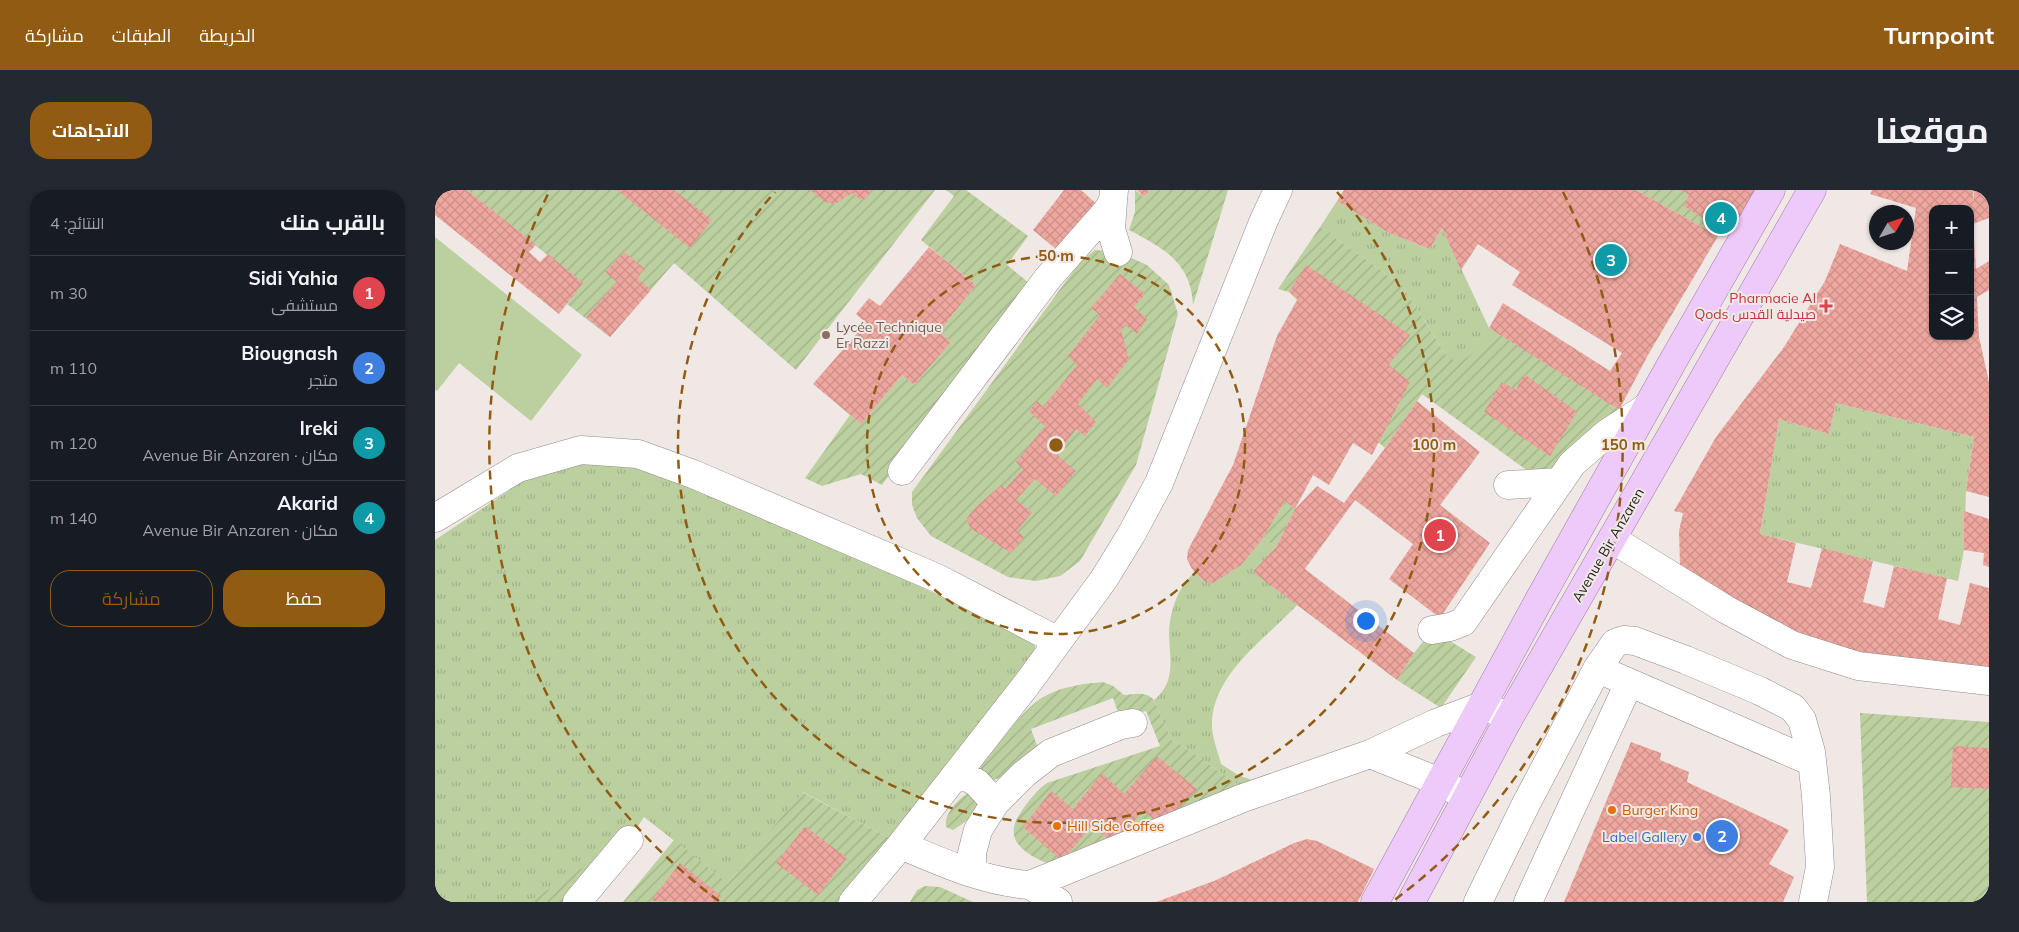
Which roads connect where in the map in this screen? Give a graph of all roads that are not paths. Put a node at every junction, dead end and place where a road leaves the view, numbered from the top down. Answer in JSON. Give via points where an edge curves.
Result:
{"nodes":[{"id":1,"x":1278,"y":190,"type":"edge"},
{"id":2,"x":1771,"y":190,"type":"edge"},
{"id":3,"x":1812,"y":190,"type":"edge"},
{"id":4,"x":1114,"y":196,"type":"edge"},
{"id":5,"x":1118,"y":252,"type":"dead end"},
{"id":6,"x":1647,"y":407,"type":"junction"},
{"id":7,"x":903,"y":472,"type":"dead end"},
{"id":8,"x":1559,"y":482,"type":"junction"},
{"id":9,"x":1508,"y":485,"type":"dead end"},
{"id":10,"x":435,"y":518,"type":"edge"},
{"id":11,"x":1612,"y":539,"type":"junction"},
{"id":12,"x":1432,"y":630,"type":"dead end"},
{"id":13,"x":1058,"y":641,"type":"junction"},
{"id":14,"x":1597,"y":669,"type":"junction"},
{"id":15,"x":1989,"y":680,"type":"edge"},
{"id":16,"x":1629,"y":683,"type":"junction"},
{"id":17,"x":1483,"y":705,"type":"junction"},
{"id":18,"x":1509,"y":718,"type":"junction"},
{"id":19,"x":1133,"y":723,"type":"dead end"},
{"id":20,"x":1370,"y":754,"type":"junction"},
{"id":21,"x":1812,"y":762,"type":"junction"},
{"id":22,"x":958,"y":772,"type":"junction"},
{"id":23,"x":1440,"y":782,"type":"junction"},
{"id":24,"x":1467,"y":797,"type":"junction"},
{"id":25,"x":995,"y":802,"type":"junction"},
{"id":26,"x":629,"y":840,"type":"dead end"},
{"id":27,"x":901,"y":845,"type":"junction"},
{"id":28,"x":973,"y":873,"type":"junction"},
{"id":29,"x":1030,"y":885,"type":"junction"},
{"id":30,"x":577,"y":902,"type":"edge"},
{"id":31,"x":853,"y":902,"type":"edge"},
{"id":32,"x":1059,"y":902,"type":"edge"},
{"id":33,"x":1375,"y":902,"type":"edge"},
{"id":34,"x":1411,"y":902,"type":"edge"},
{"id":35,"x":1478,"y":902,"type":"edge"},
{"id":36,"x":1528,"y":902,"type":"edge"},
{"id":37,"x":1813,"y":902,"type":"edge"}],
"edges":[{"from":1,"to":13,"type":"street","via":[[1263,220],[1159,483],[1104,579]]},
{"from":2,"to":6,"type":"main road"},
{"from":3,"to":11,"type":"main road","name":"Avenue Bir Anzaren"},
{"from":4,"to":5,"type":"street","via":[[1111,228]]},
{"from":4,"to":7,"type":"street","via":[[1107,211],[1048,278]]},
{"from":6,"to":8,"type":"street","via":[[1606,434],[1572,464]]},
{"from":6,"to":17,"type":"main road"},
{"from":8,"to":9,"type":"street"},
{"from":8,"to":12,"type":"street","via":[[1463,622]]},
{"from":10,"to":13,"type":"street","via":[[518,468],[581,450],[638,454],[693,474],[937,578]]},
{"from":11,"to":15,"type":"street","via":[[1725,609],[1792,645],[1858,666]]},
{"from":11,"to":18,"type":"main road","name":"Avenue Bir Anzaren"},
{"from":13,"to":22,"type":"street"},
{"from":14,"to":16,"type":"street"},
{"from":14,"to":21,"type":"street","via":[[1615,643],[1624,640],[1635,641],[1724,675],[1793,708],[1802,720]]},
{"from":14,"to":35,"type":"street"},
{"from":16,"to":21,"type":"street"},
{"from":16,"to":36,"type":"street"},
{"from":17,"to":18,"type":"street"},
{"from":17,"to":20,"type":"street","via":[[1436,722]]},
{"from":17,"to":23,"type":"main road"},
{"from":18,"to":24,"type":"main road","name":"Avenue Bir Anzaren"},
{"from":19,"to":25,"type":"street","via":[[1051,753]]},
{"from":20,"to":23,"type":"street"},
{"from":20,"to":29,"type":"street","via":[[1243,798]]},
{"from":21,"to":37,"type":"street","via":[[1820,867]]},
{"from":22,"to":25,"type":"street","via":[[977,783]]},
{"from":22,"to":27,"type":"street"},
{"from":23,"to":24,"type":"street"},
{"from":23,"to":33,"type":"main road"},
{"from":24,"to":34,"type":"main road","name":"Avenue Bir Anzaren"},
{"from":25,"to":28,"type":"street","via":[[979,830],[972,853]]},
{"from":26,"to":30,"type":"street"},
{"from":27,"to":28,"type":"street"},
{"from":27,"to":31,"type":"street"},
{"from":28,"to":29,"type":"street","via":[[1008,884]]},
{"from":29,"to":32,"type":"street"}]}
